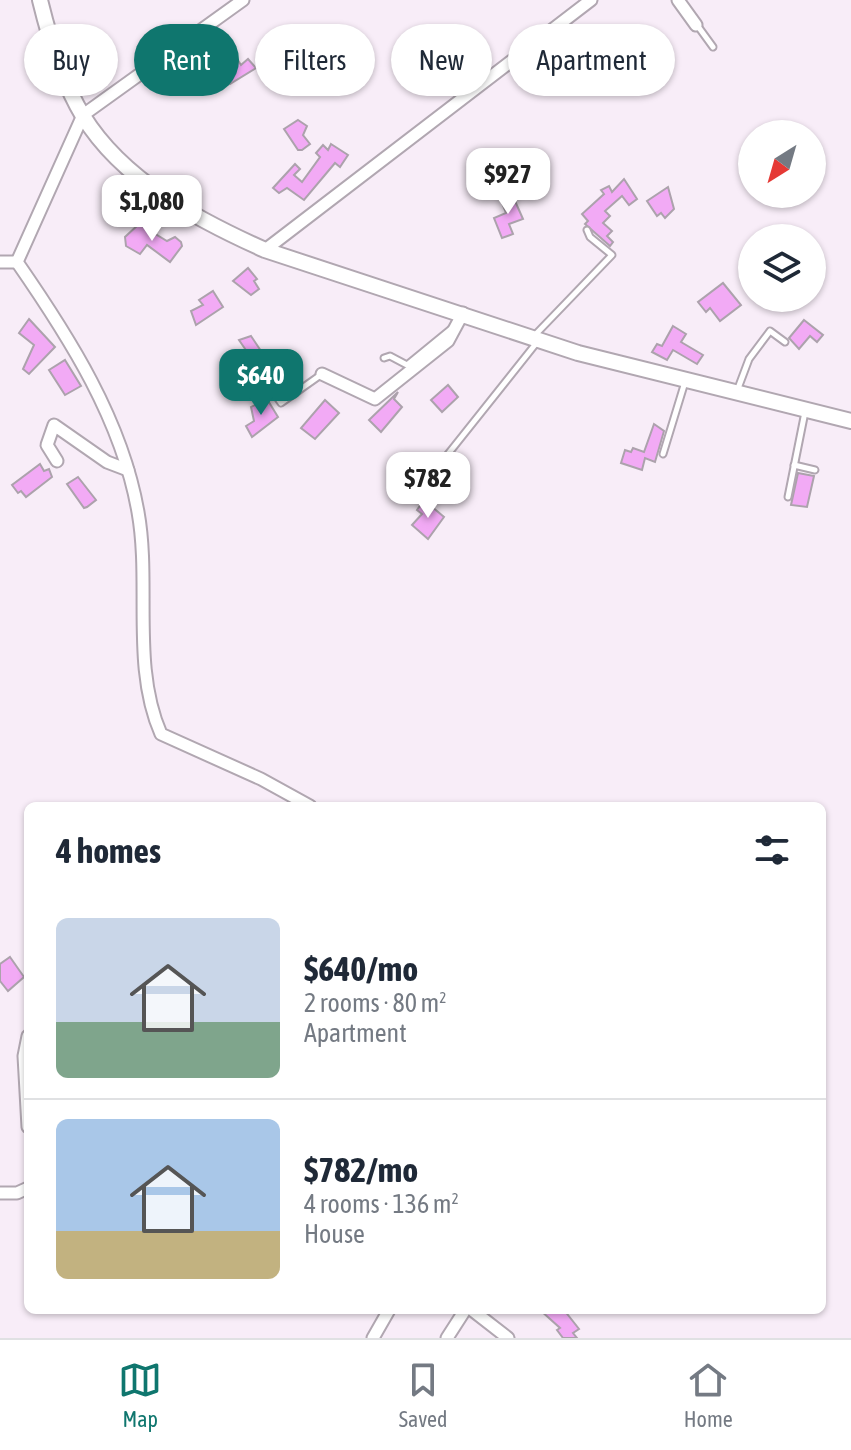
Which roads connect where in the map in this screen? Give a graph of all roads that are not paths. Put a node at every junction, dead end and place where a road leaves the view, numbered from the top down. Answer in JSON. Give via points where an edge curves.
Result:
{"nodes":[{"id":1,"x":40,"y":0,"type":"edge"},
{"id":2,"x":243,"y":0,"type":"edge"},
{"id":3,"x":591,"y":0,"type":"edge"},
{"id":4,"x":678,"y":0,"type":"edge"},
{"id":5,"x":696,"y":25,"type":"joint"},
{"id":6,"x":713,"y":47,"type":"dead end"},
{"id":7,"x":83,"y":115,"type":"junction"},
{"id":8,"x":587,"y":230,"type":"dead end"},
{"id":9,"x":265,"y":250,"type":"junction"},
{"id":10,"x":0,"y":262,"type":"edge"},
{"id":11,"x":17,"y":262,"type":"junction"},
{"id":12,"x":461,"y":319,"type":"junction"},
{"id":13,"x":535,"y":340,"type":"junction"},
{"id":14,"x":785,"y":342,"type":"dead end"},
{"id":15,"x":384,"y":358,"type":"dead end"},
{"id":16,"x":322,"y":374,"type":"joint"},
{"id":17,"x":685,"y":380,"type":"junction"},
{"id":18,"x":250,"y":393,"type":"dead end"},
{"id":19,"x":736,"y":393,"type":"junction"},
{"id":20,"x":805,"y":410,"type":"junction"},
{"id":21,"x":851,"y":421,"type":"edge"},
{"id":22,"x":663,"y":454,"type":"dead end"},
{"id":23,"x":57,"y":461,"type":"dead end"},
{"id":24,"x":794,"y":465,"type":"junction"},
{"id":25,"x":128,"y":470,"type":"junction"},
{"id":26,"x":815,"y":470,"type":"dead end"},
{"id":27,"x":417,"y":493,"type":"dead end"},
{"id":28,"x":788,"y":497,"type":"dead end"},
{"id":29,"x":303,"y":802,"type":"edge"},
{"id":30,"x":24,"y":1190,"type":"edge"},
{"id":31,"x":0,"y":1193,"type":"edge"},
{"id":32,"x":387,"y":1314,"type":"edge"},
{"id":33,"x":462,"y":1314,"type":"edge"},
{"id":34,"x":477,"y":1314,"type":"edge"},
{"id":35,"x":373,"y":1338,"type":"edge"},
{"id":36,"x":447,"y":1338,"type":"edge"},
{"id":37,"x":508,"y":1338,"type":"edge"}],
"edges":[{"from":1,"to":7,"type":"street"},
{"from":2,"to":7,"type":"street"},
{"from":3,"to":9,"type":"street"},
{"from":4,"to":5,"type":"street"},
{"from":5,"to":6,"type":"lane"},
{"from":7,"to":9,"type":"street","via":[[107,146],[179,207]]},
{"from":7,"to":11,"type":"street"},
{"from":8,"to":13,"type":"lane","via":[[612,255]]},
{"from":9,"to":12,"type":"street"},
{"from":10,"to":11,"type":"street"},
{"from":11,"to":25,"type":"street","via":[[83,364]]},
{"from":12,"to":13,"type":"street"},
{"from":12,"to":15,"type":"lane","via":[[407,365]]},
{"from":12,"to":16,"type":"street","via":[[448,341],[375,399]]},
{"from":13,"to":17,"type":"street"},
{"from":13,"to":27,"type":"lane"},
{"from":14,"to":19,"type":"lane","via":[[770,331],[749,359]]},
{"from":16,"to":18,"type":"lane","via":[[281,403],[267,383]]},
{"from":17,"to":19,"type":"street"},
{"from":17,"to":22,"type":"lane"},
{"from":19,"to":20,"type":"street"},
{"from":20,"to":21,"type":"street"},
{"from":20,"to":24,"type":"lane"},
{"from":23,"to":25,"type":"street","via":[[47,445],[54,425],[107,462]]},
{"from":24,"to":26,"type":"lane"},
{"from":24,"to":28,"type":"lane"},
{"from":25,"to":29,"type":"street","via":[[142,555],[147,675],[161,734]]},
{"from":30,"to":31,"type":"street"},
{"from":32,"to":35,"type":"street"},
{"from":33,"to":36,"type":"street"},
{"from":34,"to":37,"type":"street"}]}
